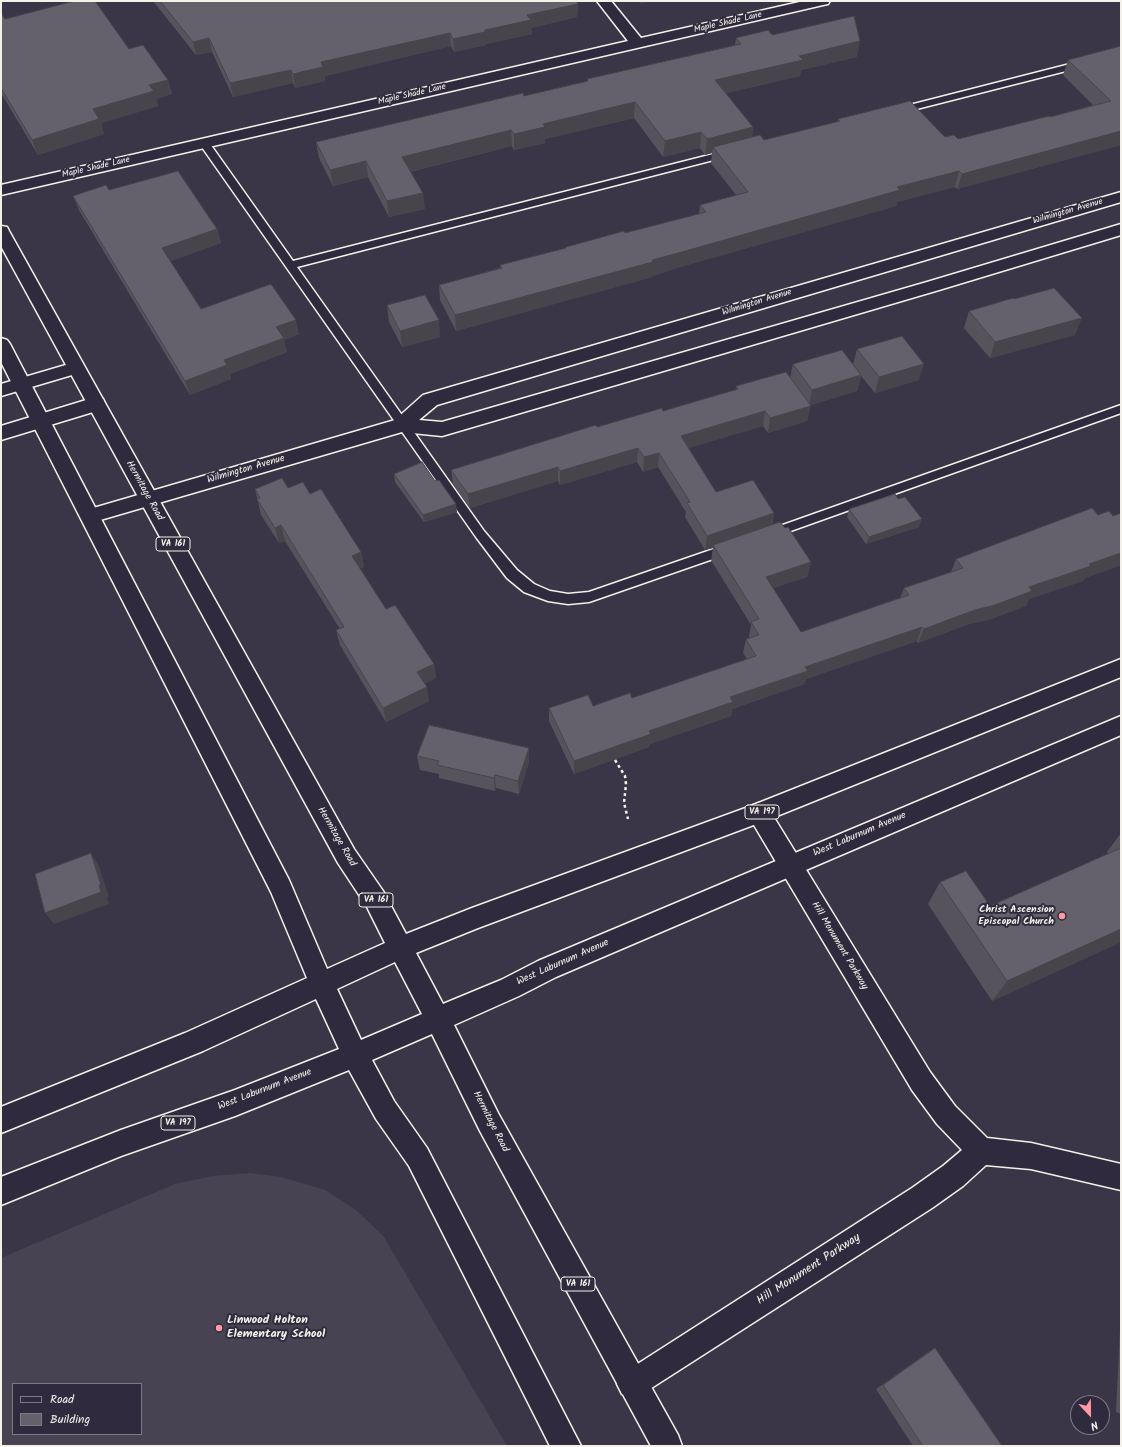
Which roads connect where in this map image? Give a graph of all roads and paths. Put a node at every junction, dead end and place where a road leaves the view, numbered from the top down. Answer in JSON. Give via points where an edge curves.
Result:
{"nodes":[{"id":1,"x":604,"y":1,"type":"edge"},
{"id":2,"x":823,"y":1,"type":"edge"},
{"id":3,"x":637,"y":43,"type":"junction"},
{"id":4,"x":1121,"y":54,"type":"edge"},
{"id":5,"x":890,"y":112,"type":"edge"},
{"id":6,"x":204,"y":144,"type":"junction"},
{"id":7,"x":736,"y":152,"type":"edge"},
{"id":8,"x":1,"y":190,"type":"edge"},
{"id":9,"x":1121,"y":197,"type":"edge"},
{"id":10,"x":1121,"y":229,"type":"edge"},
{"id":11,"x":1,"y":231,"type":"edge"},
{"id":12,"x":290,"y":265,"type":"junction"},
{"id":13,"x":872,"y":286,"type":"junction"},
{"id":14,"x":1,"y":344,"type":"edge"},
{"id":15,"x":76,"y":368,"type":"junction"},
{"id":16,"x":21,"y":384,"type":"junction"},
{"id":17,"x":1,"y":390,"type":"edge"},
{"id":18,"x":96,"y":404,"type":"junction"},
{"id":19,"x":1121,"y":409,"type":"edge"},
{"id":20,"x":41,"y":421,"type":"junction"},
{"id":21,"x":402,"y":425,"type":"junction"},
{"id":22,"x":1,"y":433,"type":"edge"},
{"id":23,"x":148,"y":498,"type":"junction"},
{"id":24,"x":90,"y":516,"type":"junction"},
{"id":25,"x":755,"y":539,"type":"edge"},
{"id":26,"x":740,"y":544,"type":"edge"},
{"id":27,"x":1121,"y":668,"type":"edge"},
{"id":28,"x":1121,"y":726,"type":"edge"},
{"id":29,"x":615,"y":760,"type":"edge"},
{"id":30,"x":759,"y":813,"type":"junction"},
{"id":31,"x":628,"y":819,"type":"dead end"},
{"id":32,"x":790,"y":865,"type":"junction"},
{"id":33,"x":400,"y":948,"type":"junction"},
{"id":34,"x":321,"y":984,"type":"junction"},
{"id":35,"x":437,"y":1020,"type":"junction"},
{"id":36,"x":354,"y":1055,"type":"junction"},
{"id":37,"x":1,"y":1120,"type":"edge"},
{"id":38,"x":981,"y":1152,"type":"junction"},
{"id":39,"x":1121,"y":1176,"type":"edge"},
{"id":40,"x":1,"y":1191,"type":"edge"},
{"id":41,"x":632,"y":1384,"type":"junction"},
{"id":42,"x":566,"y":1446,"type":"edge"},
{"id":43,"x":667,"y":1446,"type":"edge"}],
"edges":[{"from":1,"to":3,"type":"main road"},
{"from":2,"to":3,"type":"main road","name":"Maple Shade Lane"},
{"from":3,"to":6,"type":"main road","name":"Maple Shade Lane"},
{"from":4,"to":5,"type":"lane"},
{"from":6,"to":8,"type":"main road","name":"Maple Shade Lane"},
{"from":6,"to":12,"type":"lane"},
{"from":7,"to":12,"type":"lane"},
{"from":9,"to":13,"type":"main road","name":"Wilmington Avenue"},
{"from":10,"to":13,"type":"main road","name":"Wilmington Avenue"},
{"from":11,"to":15,"type":"main road","name":"Hermitage Road","number":"VA 161"},
{"from":12,"to":21,"type":"lane"},
{"from":13,"to":21,"type":"main road","name":"Wilmington Avenue","via":[[442,429]]},
{"from":13,"to":21,"type":"main road","name":"Wilmington Avenue","via":[[430,400]]},
{"from":14,"to":16,"type":"main road"},
{"from":15,"to":16,"type":"main road"},
{"from":15,"to":18,"type":"main road","name":"Hermitage Road","number":"VA 161"},
{"from":16,"to":17,"type":"main road"},
{"from":16,"to":20,"type":"main road"},
{"from":18,"to":20,"type":"main road"},
{"from":18,"to":23,"type":"main road","name":"Hermitage Road","number":"VA 161"},
{"from":19,"to":25,"type":"lane"},
{"from":20,"to":22,"type":"main road"},
{"from":20,"to":24,"type":"main road"},
{"from":21,"to":23,"type":"main road","name":"Wilmington Avenue"},
{"from":21,"to":26,"type":"lane","via":[[512,574],[529,588],[548,596],[568,599],[588,597]]},
{"from":23,"to":24,"type":"main road","name":"Wilmington Avenue"},
{"from":23,"to":33,"type":"main road","name":"Hermitage Road","number":"VA 161","via":[[346,856],[375,899]]},
{"from":24,"to":34,"type":"main road","via":[[281,888]]},
{"from":27,"to":30,"type":"main road","number":"VA 197"},
{"from":28,"to":32,"type":"main road","name":"West Laburnum Avenue","number":"VA 197"},
{"from":29,"to":31,"type":"path","via":[[625,776],[624,803]]},
{"from":30,"to":32,"type":"main road","name":"Hill Monument Parkway"},
{"from":30,"to":33,"type":"main road","number":"VA 197"},
{"from":32,"to":35,"type":"main road","name":"West Laburnum Avenue","number":"VA 197","via":[[547,969]]},
{"from":32,"to":38,"type":"main road","name":"Hill Monument Parkway","via":[[921,1081],[946,1115]]},
{"from":33,"to":34,"type":"main road","number":"VA 197"},
{"from":33,"to":35,"type":"main road","name":"Hermitage Road","number":"VA 161"},
{"from":34,"to":36,"type":"main road"},
{"from":34,"to":37,"type":"main road","number":"VA 197","via":[[194,1042]]},
{"from":35,"to":36,"type":"main road","name":"West Laburnum Avenue","number":"VA 197"},
{"from":35,"to":41,"type":"main road","name":"Hermitage Road","number":"VA 161","via":[[489,1122]]},
{"from":36,"to":40,"type":"main road","name":"West Laburnum Avenue","number":"VA 197","via":[[235,1103],[121,1143]]},
{"from":36,"to":42,"type":"main road","via":[[385,1110],[418,1157]]},
{"from":38,"to":39,"type":"main road","via":[[1031,1156]]},
{"from":38,"to":41,"type":"main road","name":"Hill Monument Parkway","via":[[922,1198]]},
{"from":41,"to":43,"type":"main road","name":"Hermitage Road","number":"VA 161"}]}
